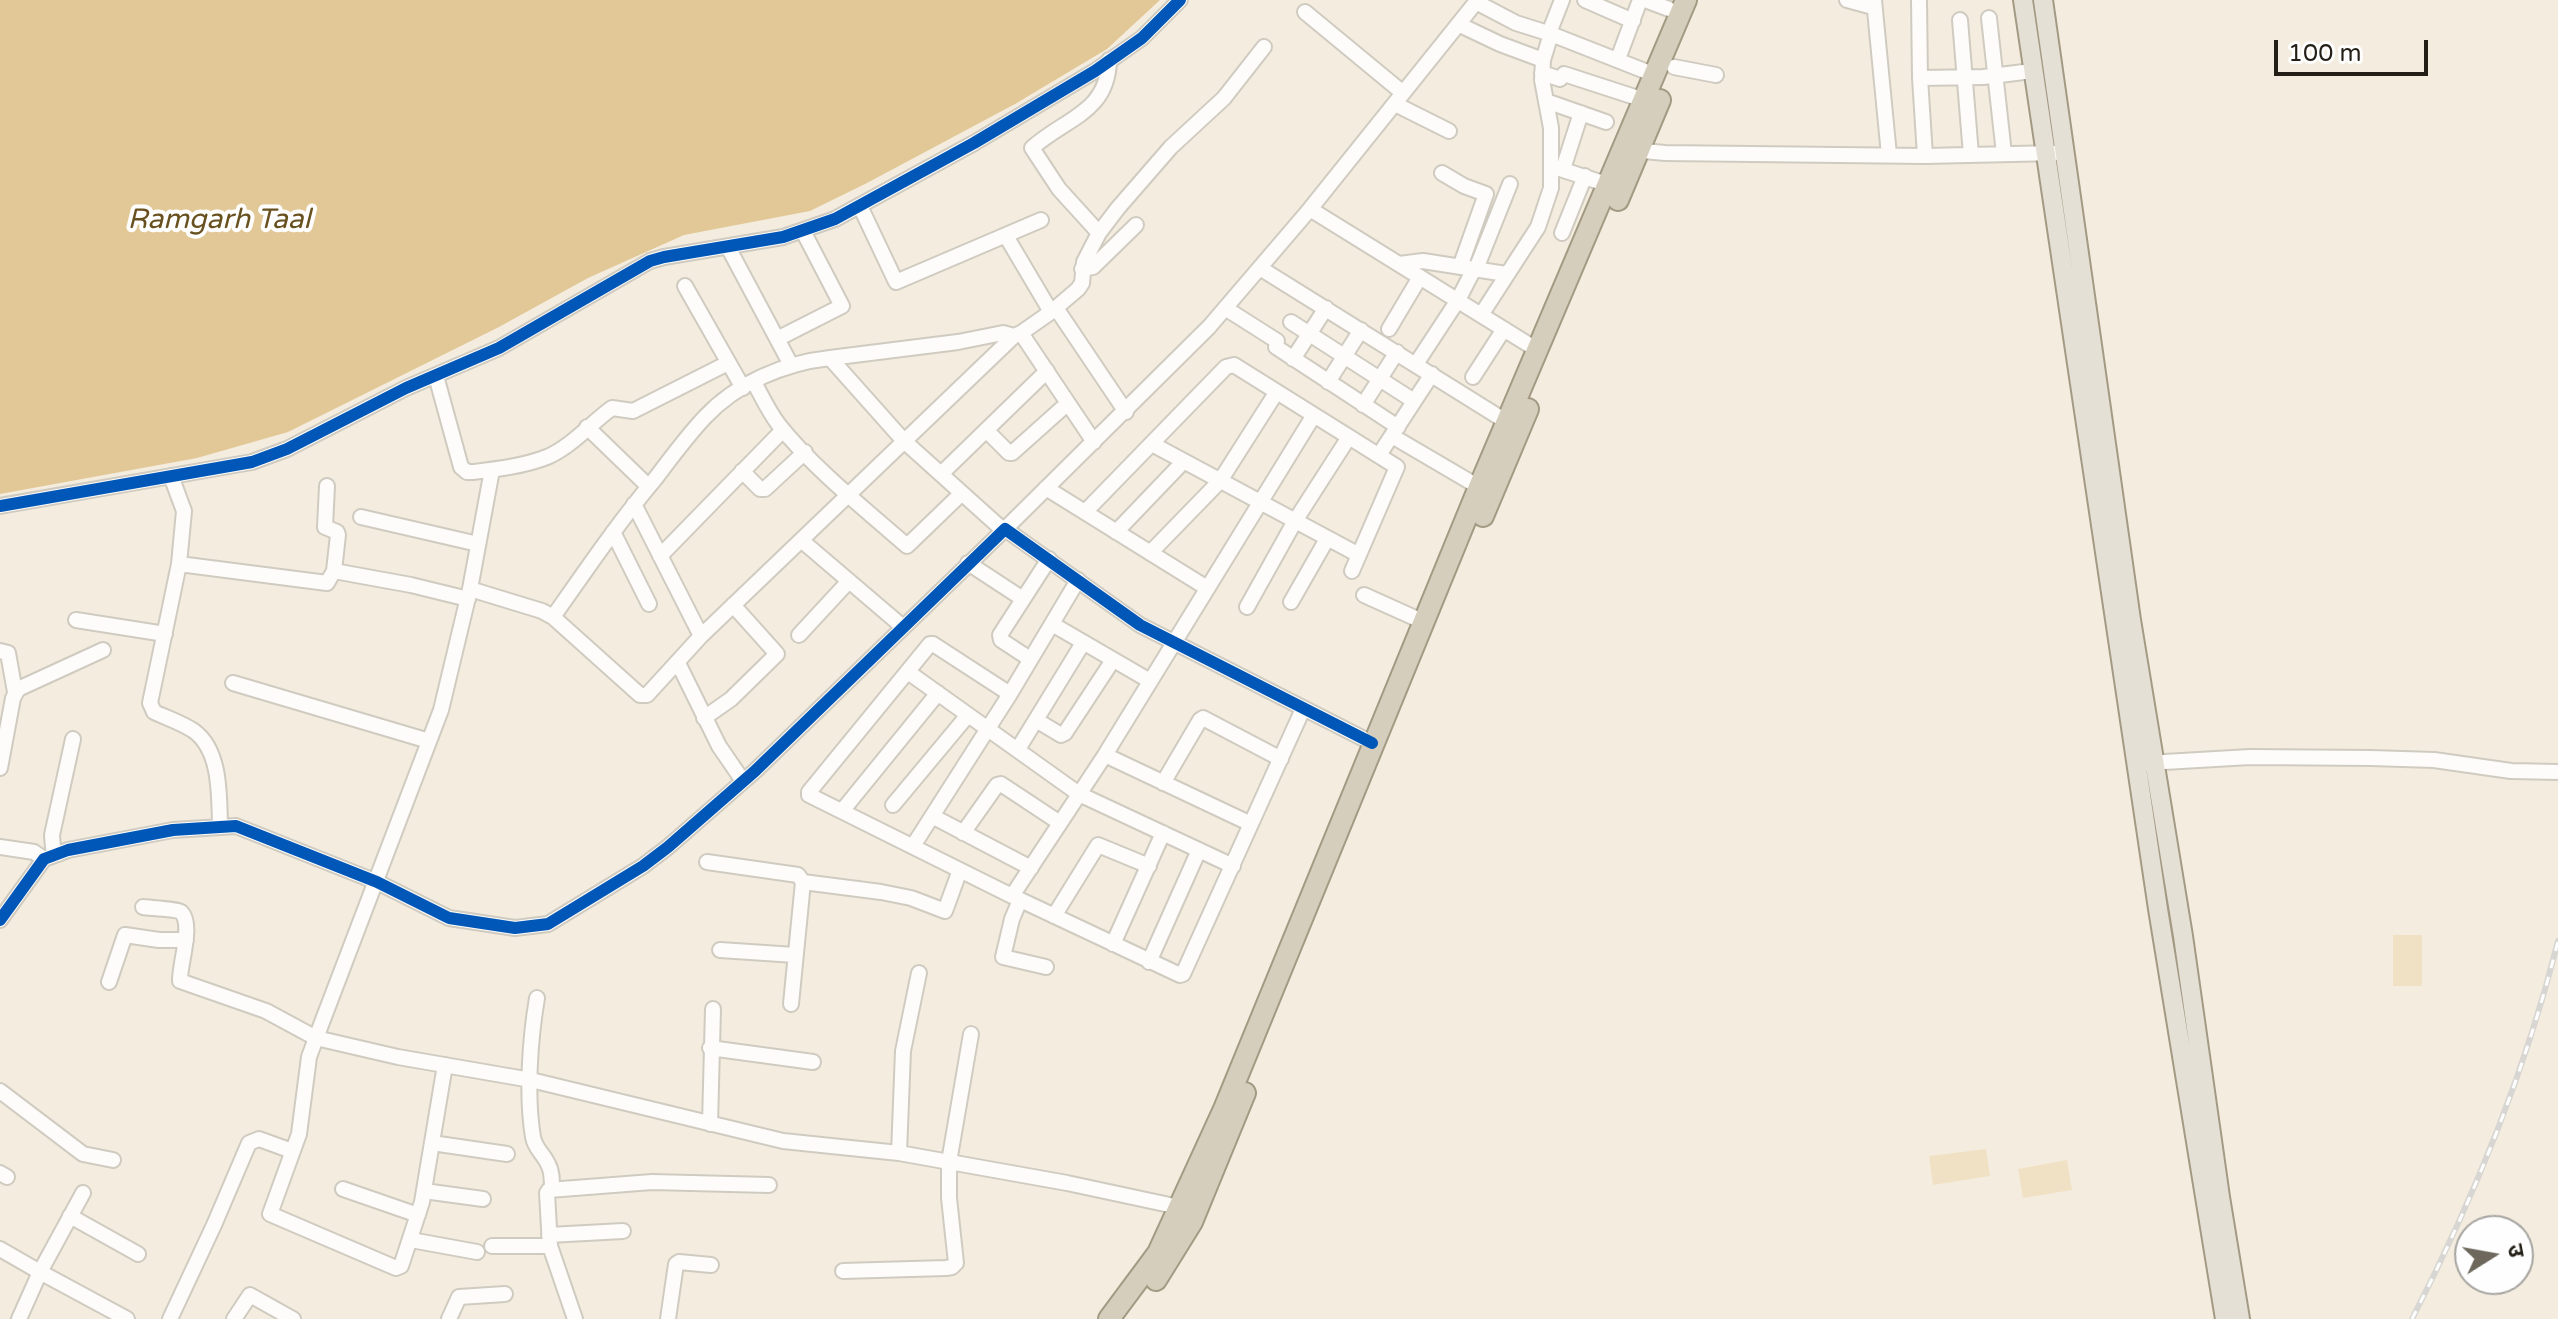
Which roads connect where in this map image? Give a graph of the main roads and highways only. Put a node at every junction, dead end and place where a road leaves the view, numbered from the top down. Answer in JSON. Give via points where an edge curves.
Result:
{"nodes":[{"id":1,"x":1701,"y":0,"type":"edge"},
{"id":2,"x":2023,"y":0,"type":"edge"},
{"id":3,"x":2043,"y":0,"type":"edge"},
{"id":4,"x":1677,"y":4,"type":"edge"},
{"id":5,"x":1665,"y":71,"type":"junction"},
{"id":6,"x":1632,"y":149,"type":"junction"},
{"id":7,"x":2145,"y":763,"type":"junction"},
{"id":8,"x":1109,"y":1319,"type":"edge"},
{"id":9,"x":1127,"y":1319,"type":"edge"},
{"id":10,"x":2225,"y":1319,"type":"edge"},
{"id":11,"x":2240,"y":1319,"type":"edge"}],
"edges":[{"from":1,"to":5,"type":"highway"},
{"from":2,"to":7,"type":"main road"},
{"from":3,"to":7,"type":"main road"},
{"from":4,"to":5,"type":"highway"},
{"from":5,"to":6,"type":"highway"},
{"from":5,"to":6,"type":"highway","via":[[1644,100]]},
{"from":6,"to":8,"type":"highway","via":[[1609,185],[1479,487],[1224,1109],[1158,1253]]},
{"from":6,"to":9,"type":"highway","via":[[1192,1222]]},
{"from":7,"to":10,"type":"main road","via":[[2179,1047]]},
{"from":7,"to":11,"type":"main road","via":[[2183,936]]}]}
